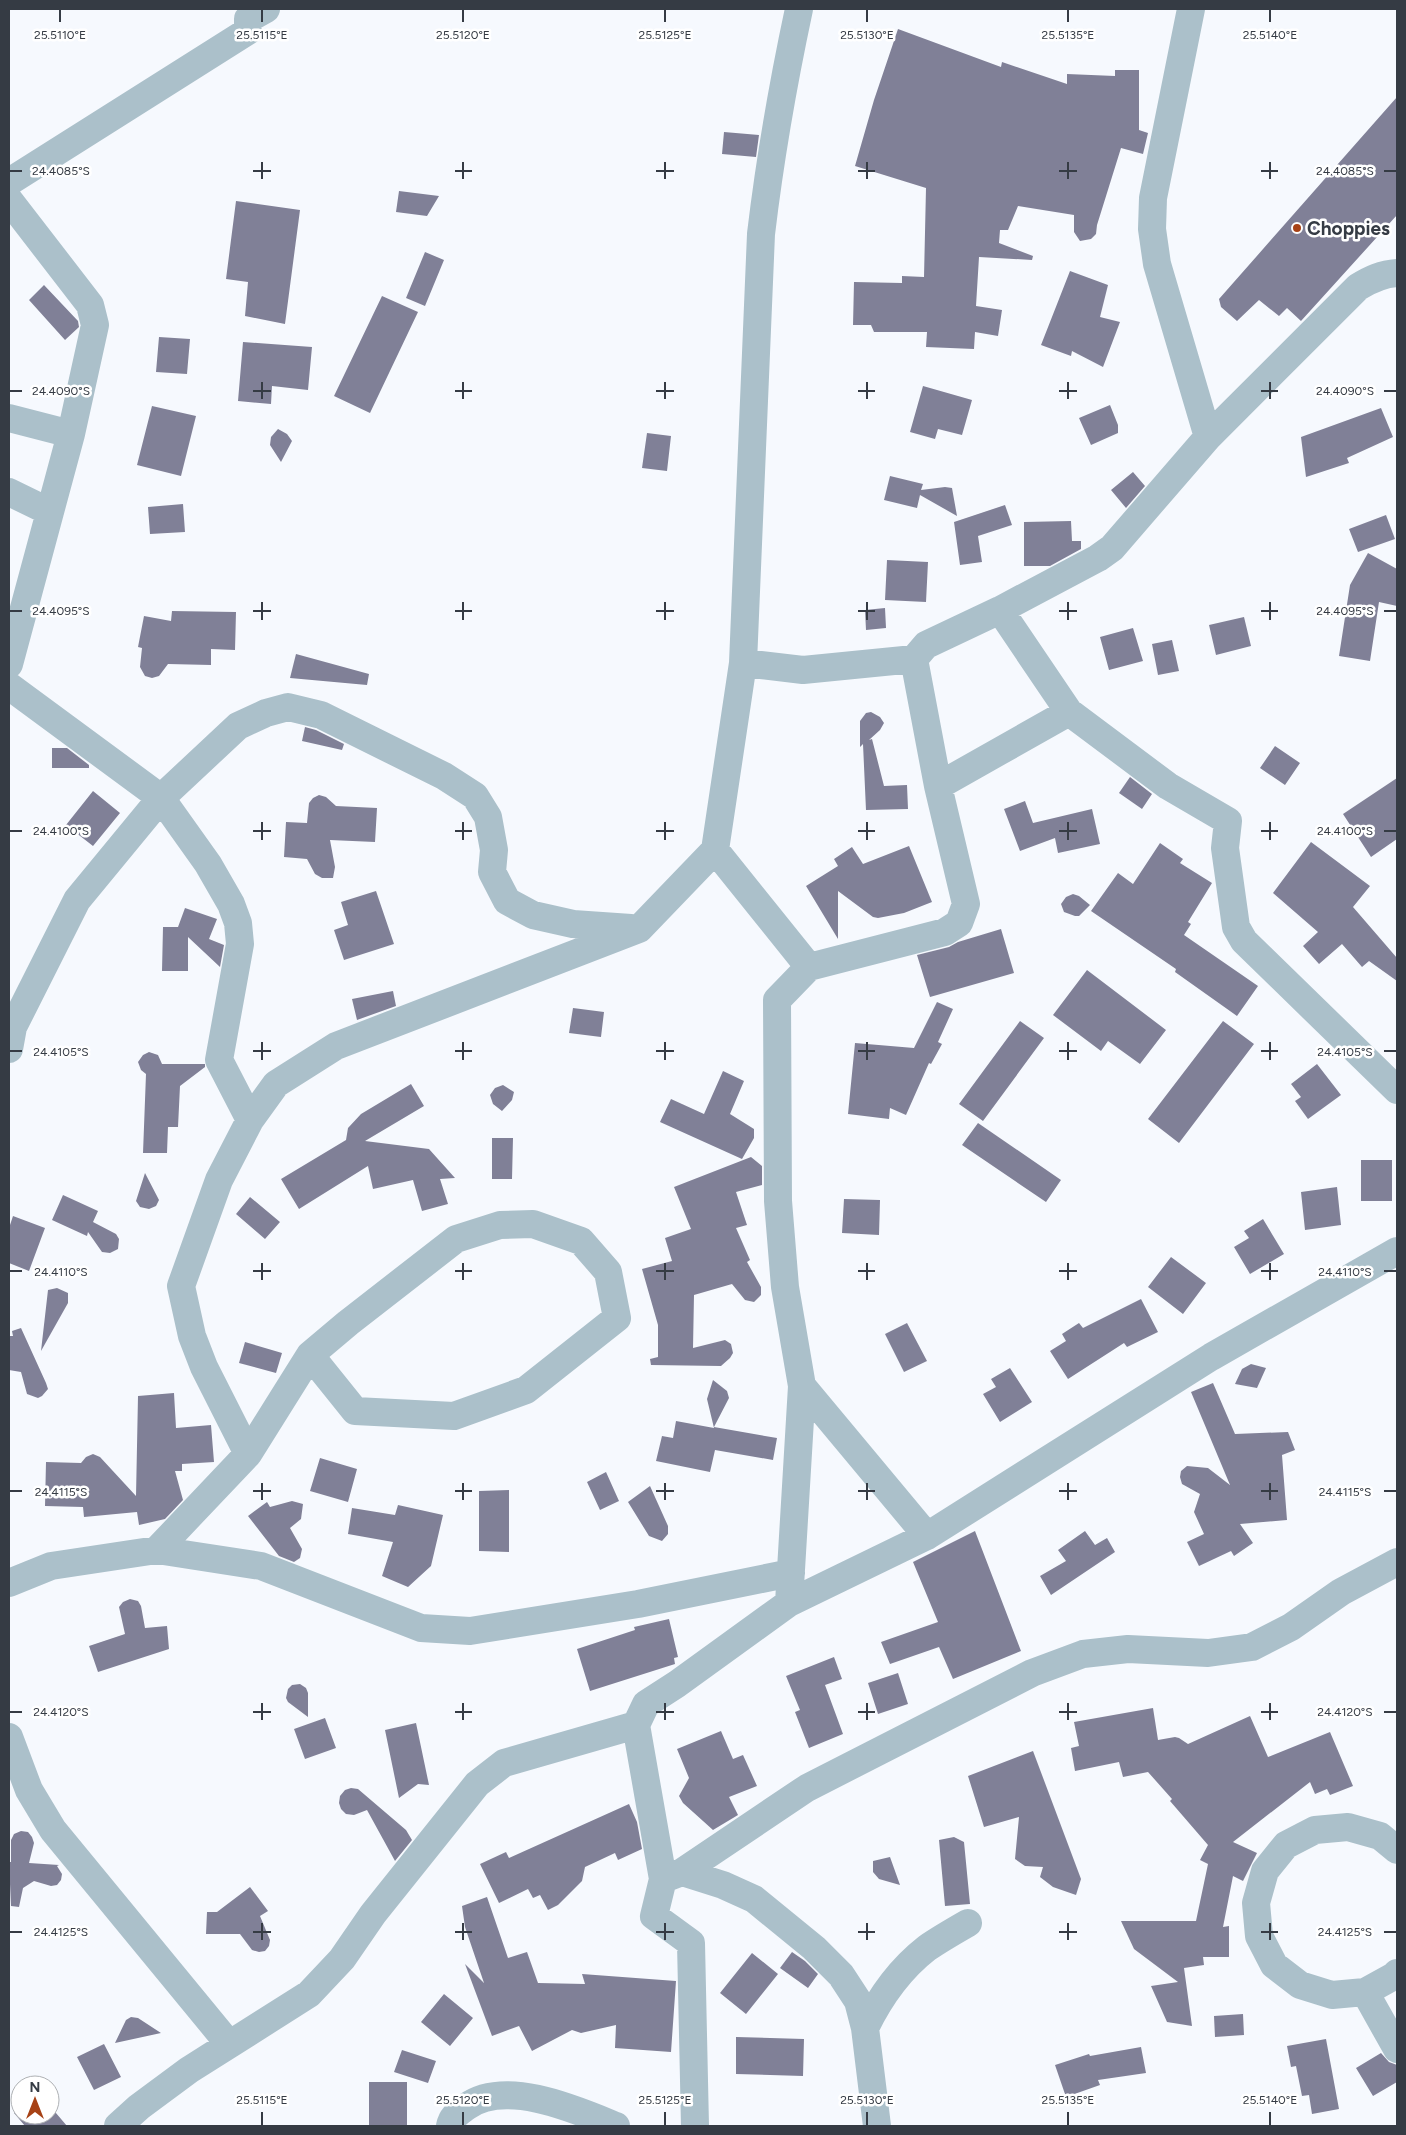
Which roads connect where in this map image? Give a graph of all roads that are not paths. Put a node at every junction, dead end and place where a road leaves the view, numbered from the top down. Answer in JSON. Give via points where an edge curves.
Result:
{"nodes":[{"id":1,"x":799,"y":9,"type":"edge"},
{"id":2,"x":1191,"y":9,"type":"edge"},
{"id":3,"x":254,"y":12,"type":"edge"},
{"id":4,"x":9,"y":182,"type":"edge"},
{"id":5,"x":9,"y":200,"type":"edge"},
{"id":6,"x":1397,"y":273,"type":"edge"},
{"id":7,"x":9,"y":418,"type":"edge"},
{"id":8,"x":72,"y":434,"type":"junction"},
{"id":9,"x":1208,"y":436,"type":"junction"},
{"id":10,"x":9,"y":492,"type":"edge"},
{"id":11,"x":50,"y":512,"type":"junction"},
{"id":12,"x":1000,"y":610,"type":"junction"},
{"id":13,"x":914,"y":659,"type":"junction"},
{"id":14,"x":743,"y":663,"type":"junction"},
{"id":15,"x":9,"y":664,"type":"edge"},
{"id":16,"x":9,"y":686,"type":"edge"},
{"id":17,"x":1069,"y":712,"type":"junction"},
{"id":18,"x":938,"y":786,"type":"junction"},
{"id":19,"x":161,"y":798,"type":"junction"},
{"id":20,"x":715,"y":850,"type":"junction"},
{"id":21,"x":639,"y":929,"type":"junction"},
{"id":22,"x":809,"y":967,"type":"junction"},
{"id":23,"x":9,"y":1049,"type":"edge"},
{"id":24,"x":1397,"y":1090,"type":"edge"},
{"id":25,"x":250,"y":1120,"type":"junction"},
{"id":26,"x":1397,"y":1251,"type":"edge"},
{"id":27,"x":310,"y":1355,"type":"junction"},
{"id":28,"x":802,"y":1386,"type":"junction"},
{"id":29,"x":248,"y":1454,"type":"junction"},
{"id":30,"x":927,"y":1536,"type":"junction"},
{"id":31,"x":156,"y":1550,"type":"junction"},
{"id":32,"x":1397,"y":1562,"type":"edge"},
{"id":33,"x":791,"y":1573,"type":"junction"},
{"id":34,"x":9,"y":1583,"type":"edge"},
{"id":35,"x":789,"y":1603,"type":"junction"},
{"id":36,"x":636,"y":1725,"type":"junction"},
{"id":37,"x":9,"y":1737,"type":"edge"},
{"id":38,"x":1397,"y":1850,"type":"edge"},
{"id":39,"x":673,"y":1875,"type":"junction"},
{"id":40,"x":968,"y":1923,"type":"dead end"},
{"id":41,"x":1397,"y":1972,"type":"edge"},
{"id":42,"x":1365,"y":1992,"type":"junction"},
{"id":43,"x":865,"y":2028,"type":"junction"},
{"id":44,"x":229,"y":2044,"type":"junction"},
{"id":45,"x":1397,"y":2049,"type":"edge"},
{"id":46,"x":118,"y":2126,"type":"edge"},
{"id":47,"x":450,"y":2126,"type":"edge"},
{"id":48,"x":616,"y":2126,"type":"edge"},
{"id":49,"x":695,"y":2126,"type":"edge"},
{"id":50,"x":877,"y":2126,"type":"edge"}],
"edges":[{"from":1,"to":14,"type":"street","via":[[768,174],[761,234]]},
{"from":2,"to":9,"type":"street","via":[[1153,198],[1152,229],[1157,264]]},
{"from":3,"to":4,"type":"street","via":[[248,32]]},
{"from":5,"to":8,"type":"street","via":[[90,305],[95,325]]},
{"from":6,"to":9,"type":"street","via":[[1370,279],[1358,287]]},
{"from":7,"to":8,"type":"street"},
{"from":8,"to":11,"type":"street"},
{"from":9,"to":12,"type":"street","via":[[1112,548]]},
{"from":10,"to":11,"type":"street"},
{"from":11,"to":15,"type":"street"},
{"from":12,"to":13,"type":"street","via":[[926,645]]},
{"from":12,"to":17,"type":"street"},
{"from":13,"to":14,"type":"street","via":[[803,670]]},
{"from":13,"to":18,"type":"street"},
{"from":14,"to":20,"type":"street"},
{"from":16,"to":19,"type":"street"},
{"from":17,"to":18,"type":"street"},
{"from":17,"to":24,"type":"street","via":[[1168,786],[1228,821],[1224,848],[1236,928],[1244,941]]},
{"from":18,"to":22,"type":"street","via":[[966,904],[959,923],[945,932]]},
{"from":19,"to":21,"type":"street","via":[[238,726],[288,707],[321,715],[444,776],[475,796],[488,817],[494,850],[492,872],[507,902],[534,915],[573,924]]},
{"from":19,"to":23,"type":"street","via":[[77,900],[13,1027]]},
{"from":19,"to":25,"type":"street","via":[[208,864],[238,923],[240,944],[219,1060]]},
{"from":20,"to":21,"type":"street"},
{"from":20,"to":22,"type":"street"},
{"from":21,"to":25,"type":"street","via":[[336,1046],[276,1084]]},
{"from":22,"to":28,"type":"street","via":[[777,1000],[778,1201],[785,1287]]},
{"from":25,"to":29,"type":"street","via":[[219,1180],[181,1286],[192,1336],[204,1367]]},
{"from":26,"to":30,"type":"street","via":[[1211,1357]]},
{"from":27,"to":27,"type":"street","via":[[456,1239],[500,1225],[534,1224],[581,1241],[608,1272],[616,1318],[526,1390],[454,1416],[355,1411]]},
{"from":27,"to":29,"type":"street"},
{"from":28,"to":30,"type":"street"},
{"from":28,"to":33,"type":"street"},
{"from":29,"to":31,"type":"street"},
{"from":30,"to":35,"type":"street"},
{"from":31,"to":33,"type":"street","via":[[261,1566],[421,1628],[470,1631],[638,1604]]},
{"from":31,"to":34,"type":"street","via":[[51,1566]]},
{"from":32,"to":39,"type":"street","via":[[1341,1592],[1291,1628],[1252,1647],[1208,1653],[1128,1650],[1083,1654],[1032,1673],[807,1788]]},
{"from":33,"to":35,"type":"street"},
{"from":35,"to":36,"type":"street","via":[[646,1704]]},
{"from":36,"to":39,"type":"street"},
{"from":36,"to":44,"type":"street","via":[[504,1763],[477,1784],[373,1914],[342,1960],[308,1994]]},
{"from":37,"to":44,"type":"street","via":[[29,1790],[53,1830]]},
{"from":38,"to":42,"type":"street","via":[[1380,1836],[1348,1827],[1315,1830],[1286,1845],[1265,1871],[1256,1903],[1259,1936],[1274,1965],[1300,1985],[1332,1995]]},
{"from":39,"to":43,"type":"street","via":[[723,1885],[754,1899],[814,1948],[841,1975],[858,2001]]},
{"from":39,"to":49,"type":"street","via":[[654,1916],[691,1943]]},
{"from":40,"to":43,"type":"street","via":[[927,1948],[902,1971],[878,2001]]},
{"from":41,"to":42,"type":"street"},
{"from":42,"to":45,"type":"street"},
{"from":43,"to":50,"type":"street"},
{"from":44,"to":46,"type":"street","via":[[189,2070]]},
{"from":47,"to":48,"type":"street","via":[[452,2118],[477,2099],[511,2095],[571,2107]]}]}
